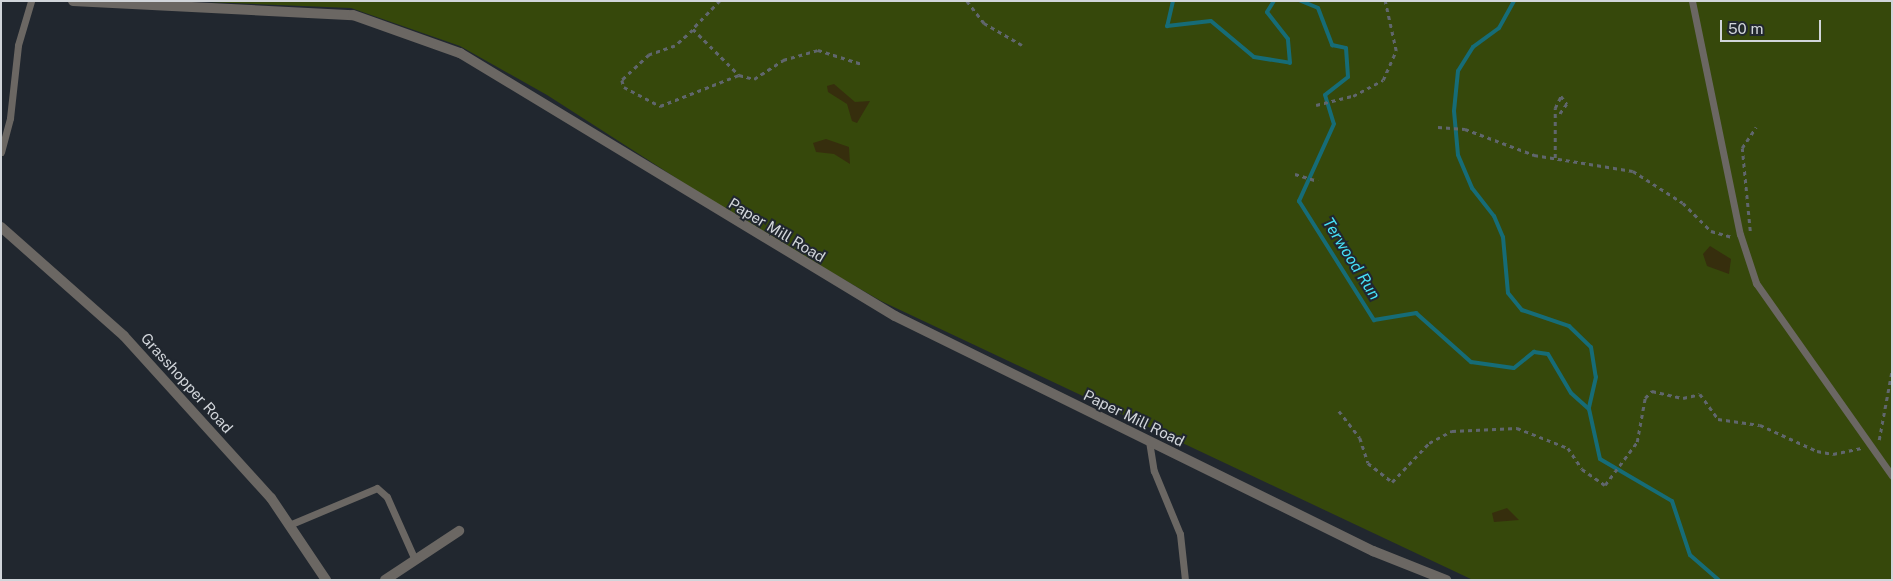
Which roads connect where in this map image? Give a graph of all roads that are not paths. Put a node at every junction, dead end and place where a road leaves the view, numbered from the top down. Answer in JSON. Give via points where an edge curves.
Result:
{"nodes":[{"id":1,"x":31,"y":1,"type":"edge"},
{"id":2,"x":73,"y":1,"type":"edge"},
{"id":3,"x":1692,"y":1,"type":"edge"},
{"id":4,"x":1,"y":152,"type":"edge"},
{"id":5,"x":1,"y":227,"type":"edge"},
{"id":6,"x":1149,"y":441,"type":"junction"},
{"id":7,"x":1892,"y":476,"type":"edge"},
{"id":8,"x":289,"y":525,"type":"junction"},
{"id":9,"x":459,"y":531,"type":"dead end"},
{"id":10,"x":415,"y":560,"type":"junction"},
{"id":11,"x":326,"y":580,"type":"edge"},
{"id":12,"x":385,"y":580,"type":"edge"},
{"id":13,"x":1185,"y":580,"type":"edge"},
{"id":14,"x":1446,"y":580,"type":"edge"}],
"edges":[{"from":1,"to":4,"type":"lane","via":[[18,46],[10,118]]},
{"from":2,"to":6,"type":"street","name":"Paper Mill Road","via":[[353,15],[460,53],[854,294]]},
{"from":3,"to":7,"type":"lane","via":[[1742,238],[1756,284]]},
{"from":5,"to":8,"type":"street","name":"Grasshopper Road","via":[[124,336],[271,498]]},
{"from":6,"to":13,"type":"lane","via":[[1154,471],[1180,534]]},
{"from":6,"to":14,"type":"street","name":"Paper Mill Road","via":[[1373,551]]},
{"from":8,"to":10,"type":"lane","via":[[333,502],[377,488],[387,498]]},
{"from":8,"to":11,"type":"street","name":"Grasshopper Road"},
{"from":9,"to":10,"type":"street"},
{"from":10,"to":12,"type":"street"}]}
